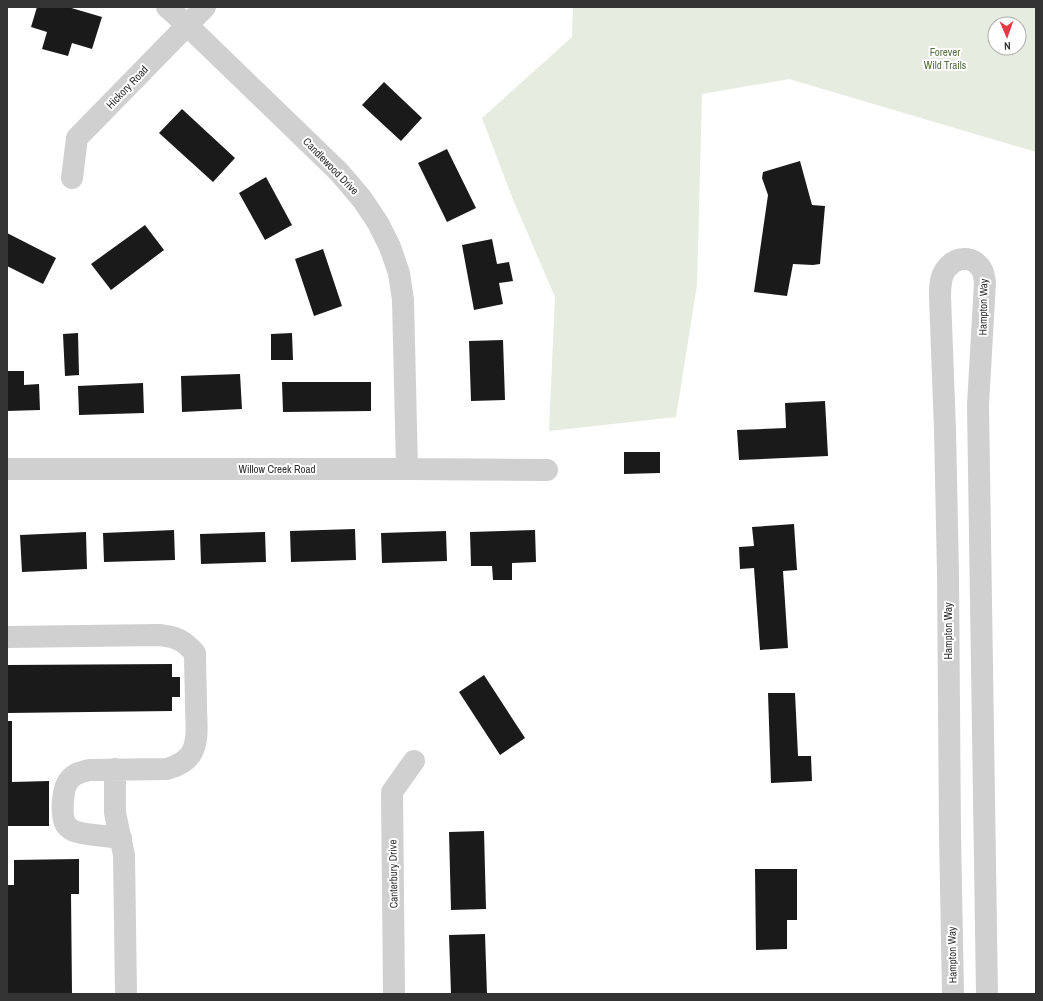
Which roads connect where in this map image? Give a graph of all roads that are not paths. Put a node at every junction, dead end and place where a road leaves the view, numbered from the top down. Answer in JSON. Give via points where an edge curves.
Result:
{"nodes":[{"id":1,"x":167,"y":7,"type":"edge"},
{"id":2,"x":205,"y":7,"type":"edge"},
{"id":3,"x":187,"y":25,"type":"junction"},
{"id":4,"x":72,"y":178,"type":"dead end"},
{"id":5,"x":945,"y":430,"type":"junction"},
{"id":6,"x":979,"y":431,"type":"junction"},
{"id":7,"x":7,"y":469,"type":"edge"},
{"id":8,"x":407,"y":469,"type":"junction"},
{"id":9,"x":547,"y":470,"type":"dead end"},
{"id":10,"x":7,"y":637,"type":"edge"},
{"id":11,"x":948,"y":664,"type":"junction"},
{"id":12,"x":982,"y":664,"type":"junction"},
{"id":13,"x":414,"y":762,"type":"dead end"},
{"id":14,"x":115,"y":769,"type":"junction"},
{"id":15,"x":120,"y":838,"type":"junction"},
{"id":16,"x":951,"y":873,"type":"junction"},
{"id":17,"x":985,"y":873,"type":"junction"},
{"id":18,"x":126,"y":994,"type":"edge"},
{"id":19,"x":394,"y":994,"type":"edge"},
{"id":20,"x":953,"y":994,"type":"edge"},
{"id":21,"x":986,"y":994,"type":"edge"}],
"edges":[{"from":1,"to":3,"type":"street","name":"Candlewood Drive"},
{"from":2,"to":3,"type":"street","name":"Hickory Road"},
{"from":3,"to":4,"type":"street","name":"Hickory Road","via":[[77,138]]},
{"from":3,"to":8,"type":"street","name":"Candlewood Drive","via":[[339,172],[362,199],[390,247],[399,273],[403,300]]},
{"from":5,"to":6,"type":"street"},
{"from":5,"to":6,"type":"street","name":"Hampton Way","via":[[940,282],[946,269],[954,261],[965,258],[975,262],[983,271],[985,282],[978,405]]},
{"from":5,"to":11,"type":"street","name":"Hampton Way"},
{"from":6,"to":12,"type":"street","name":"Hampton Way"},
{"from":7,"to":8,"type":"street","name":"Willow Creek Road"},
{"from":8,"to":9,"type":"street","name":"Willow Creek Road"},
{"from":10,"to":14,"type":"street","via":[[159,635],[172,637],[186,644],[195,653],[196,739],[192,753],[181,763],[167,769]]},
{"from":11,"to":12,"type":"street"},
{"from":11,"to":16,"type":"street","name":"Hampton Way"},
{"from":12,"to":17,"type":"street","name":"Hampton Way"},
{"from":13,"to":19,"type":"street","name":"Canterbury Drive","via":[[392,792]]},
{"from":14,"to":15,"type":"street","via":[[115,813]]},
{"from":14,"to":15,"type":"street","via":[[89,770],[70,778],[63,793],[64,814],[68,828],[73,831]]},
{"from":15,"to":18,"type":"street","via":[[124,855]]},
{"from":16,"to":17,"type":"street"},
{"from":16,"to":20,"type":"street","name":"Hampton Way"},
{"from":17,"to":21,"type":"street","name":"Hampton Way"}]}
